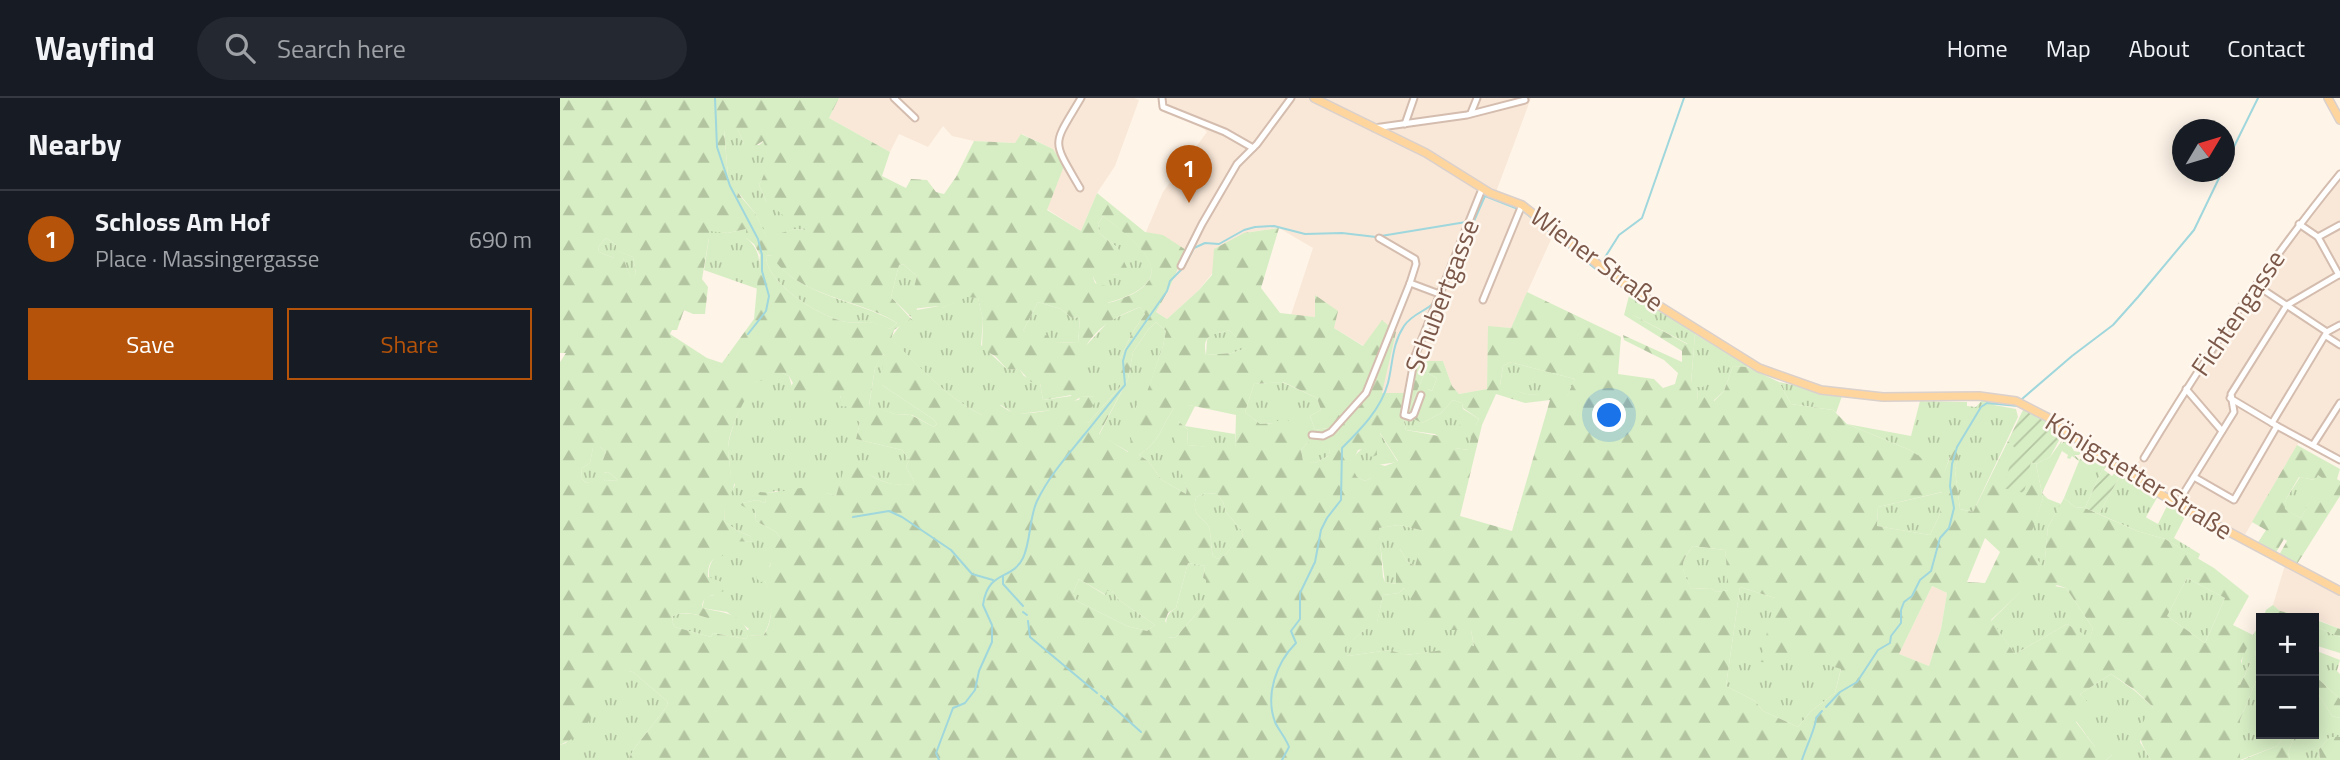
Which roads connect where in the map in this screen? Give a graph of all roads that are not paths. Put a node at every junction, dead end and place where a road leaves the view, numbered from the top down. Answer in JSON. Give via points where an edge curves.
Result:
{"nodes":[{"id":1,"x":894,"y":98,"type":"edge"},
{"id":2,"x":1081,"y":98,"type":"edge"},
{"id":3,"x":1161,"y":98,"type":"edge"},
{"id":4,"x":1291,"y":98,"type":"edge"},
{"id":5,"x":1314,"y":98,"type":"edge"},
{"id":6,"x":1414,"y":98,"type":"edge"},
{"id":7,"x":1477,"y":98,"type":"edge"},
{"id":8,"x":2328,"y":98,"type":"edge"},
{"id":9,"x":1525,"y":100,"type":"edge"},
{"id":10,"x":1471,"y":113,"type":"junction"},
{"id":11,"x":915,"y":118,"type":"dead end"},
{"id":12,"x":2340,"y":120,"type":"edge"},
{"id":13,"x":1405,"y":124,"type":"junction"},
{"id":14,"x":1374,"y":128,"type":"junction"},
{"id":15,"x":1253,"y":148,"type":"junction"},
{"id":16,"x":2340,"y":174,"type":"edge"},
{"id":17,"x":1080,"y":188,"type":"dead end"},
{"id":18,"x":1482,"y":188,"type":"junction"},
{"id":19,"x":1521,"y":208,"type":"junction"},
{"id":20,"x":2299,"y":224,"type":"junction"},
{"id":21,"x":2340,"y":225,"type":"edge"},
{"id":22,"x":2318,"y":237,"type":"junction"},
{"id":23,"x":1379,"y":238,"type":"dead end"},
{"id":24,"x":1181,"y":266,"type":"dead end"},
{"id":25,"x":2339,"y":274,"type":"edge"},
{"id":26,"x":1410,"y":283,"type":"junction"},
{"id":27,"x":2256,"y":285,"type":"junction"},
{"id":28,"x":1440,"y":294,"type":"junction"},
{"id":29,"x":1483,"y":300,"type":"dead end"},
{"id":30,"x":2287,"y":305,"type":"junction"},
{"id":31,"x":2340,"y":325,"type":"edge"},
{"id":32,"x":2326,"y":334,"type":"junction"},
{"id":33,"x":2340,"y":345,"type":"edge"},
{"id":34,"x":2186,"y":389,"type":"junction"},
{"id":35,"x":1421,"y":394,"type":"dead end"},
{"id":36,"x":1928,"y":397,"type":"joint"},
{"id":37,"x":2230,"y":398,"type":"junction"},
{"id":38,"x":2340,"y":403,"type":"edge"},
{"id":39,"x":2275,"y":425,"type":"junction"},
{"id":40,"x":2222,"y":431,"type":"junction"},
{"id":41,"x":1312,"y":435,"type":"dead end"},
{"id":42,"x":2313,"y":446,"type":"junction"},
{"id":43,"x":2144,"y":458,"type":"dead end"},
{"id":44,"x":2340,"y":460,"type":"edge"},
{"id":45,"x":2194,"y":477,"type":"junction"},
{"id":46,"x":2177,"y":505,"type":"junction"},
{"id":47,"x":2340,"y":591,"type":"edge"}],
"edges":[{"from":1,"to":11,"type":"street"},
{"from":2,"to":17,"type":"street","via":[[1057,139],[1059,153]]},
{"from":3,"to":15,"type":"street","via":[[1163,107]]},
{"from":4,"to":15,"type":"street"},
{"from":5,"to":14,"type":"main road","name":"Wiener Straße"},
{"from":6,"to":13,"type":"street"},
{"from":7,"to":10,"type":"street"},
{"from":8,"to":12,"type":"main road"},
{"from":9,"to":10,"type":"street"},
{"from":10,"to":13,"type":"street"},
{"from":13,"to":14,"type":"street"},
{"from":14,"to":18,"type":"main road","name":"Wiener Straße"},
{"from":15,"to":24,"type":"street","via":[[1237,164]]},
{"from":16,"to":20,"type":"street","name":"Fichtengasse"},
{"from":18,"to":19,"type":"main road","name":"Wiener Straße"},
{"from":18,"to":28,"type":"street","name":"Schubertgasse"},
{"from":19,"to":29,"type":"street"},
{"from":19,"to":36,"type":"main road","name":"Wiener Straße","via":[[1628,287],[1755,366],[1821,390]]},
{"from":20,"to":22,"type":"street"},
{"from":20,"to":27,"type":"street","name":"Fichtengasse"},
{"from":21,"to":22,"type":"street"},
{"from":22,"to":25,"type":"street"},
{"from":23,"to":26,"type":"street","via":[[1415,260]]},
{"from":25,"to":30,"type":"street"},
{"from":26,"to":28,"type":"street"},
{"from":26,"to":41,"type":"street","via":[[1368,390],[1331,432]]},
{"from":27,"to":30,"type":"street"},
{"from":27,"to":34,"type":"street","name":"Fichtengasse"},
{"from":28,"to":35,"type":"street","name":"Schubertgasse","via":[[1415,356],[1404,415],[1414,414]]},
{"from":30,"to":32,"type":"street"},
{"from":30,"to":37,"type":"street"},
{"from":31,"to":32,"type":"street"},
{"from":32,"to":33,"type":"street"},
{"from":32,"to":39,"type":"street"},
{"from":34,"to":40,"type":"street"},
{"from":34,"to":43,"type":"street","name":"Fichtengasse"},
{"from":36,"to":46,"type":"main road","name":"Königstetter Straße","via":[[1993,397],[2026,405]]},
{"from":37,"to":39,"type":"street"},
{"from":37,"to":40,"type":"street","via":[[2234,412]]},
{"from":38,"to":42,"type":"street"},
{"from":39,"to":42,"type":"street"},
{"from":39,"to":45,"type":"street","via":[[2234,500]]},
{"from":40,"to":45,"type":"street"},
{"from":42,"to":44,"type":"street"},
{"from":45,"to":46,"type":"street"},
{"from":46,"to":47,"type":"main road","name":"Königstetter Straße"}]}
